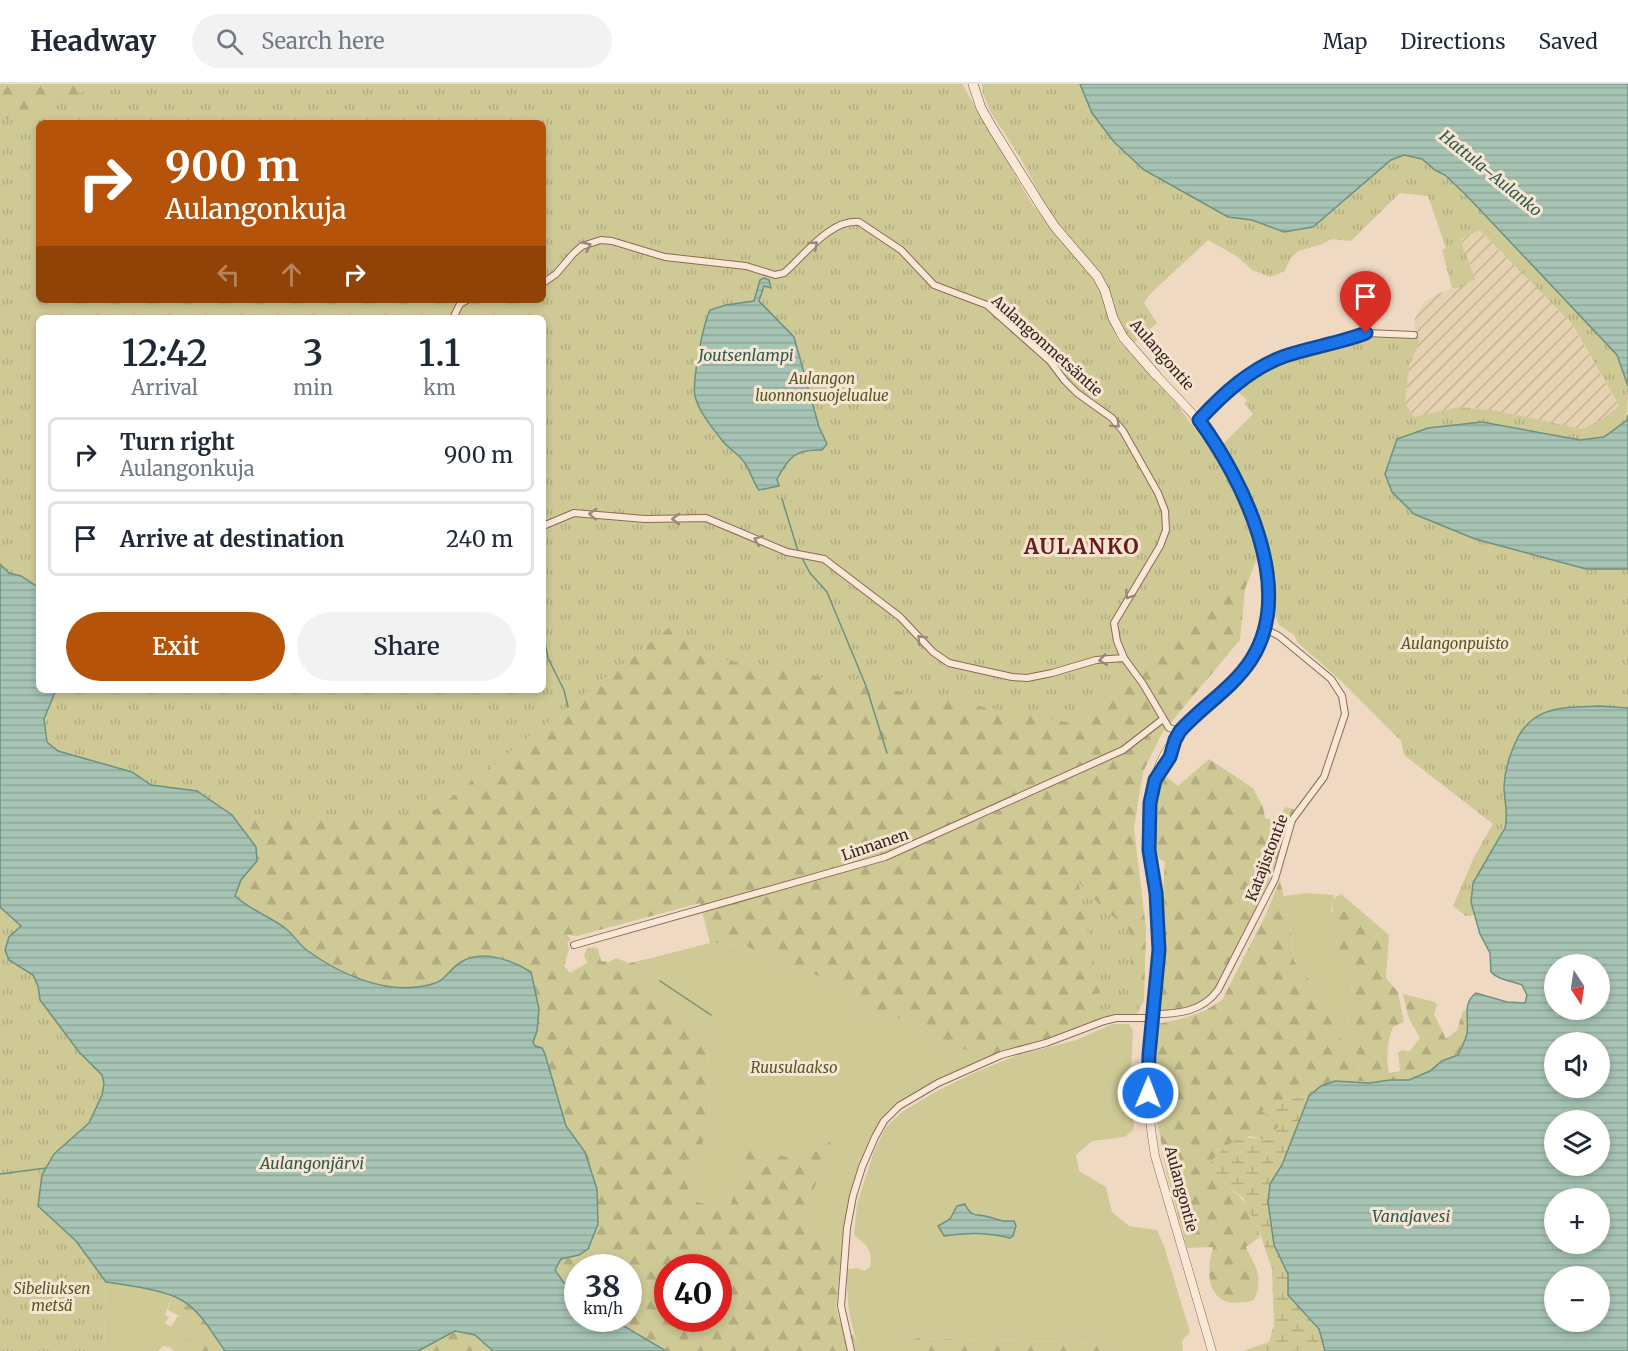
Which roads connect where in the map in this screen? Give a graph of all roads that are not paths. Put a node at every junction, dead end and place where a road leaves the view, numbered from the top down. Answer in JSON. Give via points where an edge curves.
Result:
{"nodes":[{"id":1,"x":973,"y":84,"type":"edge"},
{"id":2,"x":546,"y":281,"type":"edge"},
{"id":3,"x":1414,"y":335,"type":"dead end"},
{"id":4,"x":1156,"y":375,"type":"joint"},
{"id":5,"x":1199,"y":420,"type":"junction"},
{"id":6,"x":546,"y":525,"type":"edge"},
{"id":7,"x":1265,"y":629,"type":"junction"},
{"id":8,"x":1124,"y":658,"type":"junction"},
{"id":9,"x":1165,"y":720,"type":"junction"},
{"id":10,"x":1180,"y":731,"type":"junction"},
{"id":11,"x":574,"y":945,"type":"dead end"},
{"id":12,"x":1153,"y":1016,"type":"junction"},
{"id":13,"x":851,"y":1351,"type":"edge"},
{"id":14,"x":1212,"y":1351,"type":"edge"}],
"edges":[{"from":1,"to":4,"type":"main road","name":"Aulangontie","via":[[981,108],[1041,206],[1097,276],[1123,337]]},
{"from":2,"to":8,"type":"street","name":"Aulangonmetsäntie","one_way":true,"via":[[582,246],[602,240],[665,257],[746,266],[778,275],[833,229],[852,221],[866,225],[901,250],[934,285],[987,305],[1050,361],[1077,393],[1112,418],[1123,431],[1158,493],[1165,511],[1166,530],[1114,623]]},
{"from":3,"to":5,"type":"street","via":[[1366,333],[1282,357],[1235,385]]},
{"from":4,"to":5,"type":"street","name":"Aulangontie"},
{"from":5,"to":7,"type":"street","name":"Aulangontie","via":[[1230,466],[1257,533],[1268,592]]},
{"from":8,"to":6,"type":"street","one_way":true,"via":[[1095,660],[1027,678],[965,668],[939,657],[900,617],[824,559],[787,552],[715,520],[574,513]]},
{"from":7,"to":10,"type":"street","name":"Aulangontie","via":[[1238,678]]},
{"from":7,"to":12,"type":"street","name":"Katajistontie","via":[[1331,679],[1342,696],[1345,714],[1324,777],[1292,820],[1275,879],[1218,990],[1211,1000],[1194,1009]]},
{"from":8,"to":9,"type":"street","name":"Aulangonmetsäntie"},
{"from":9,"to":10,"type":"street","via":[[1170,729]]},
{"from":9,"to":11,"type":"street","name":"Linnanen","via":[[1123,750],[885,857]]},
{"from":10,"to":12,"type":"street","name":"Aulangontie","via":[[1155,780],[1150,803],[1148,831],[1159,932]]},
{"from":12,"to":13,"type":"street","name":"Katajistontie","via":[[1104,1021],[1001,1055],[928,1089],[899,1106],[884,1121],[862,1167],[847,1228],[841,1306]]},
{"from":12,"to":14,"type":"street","name":"Aulangontie","via":[[1148,1080],[1150,1127],[1161,1178]]}]}
